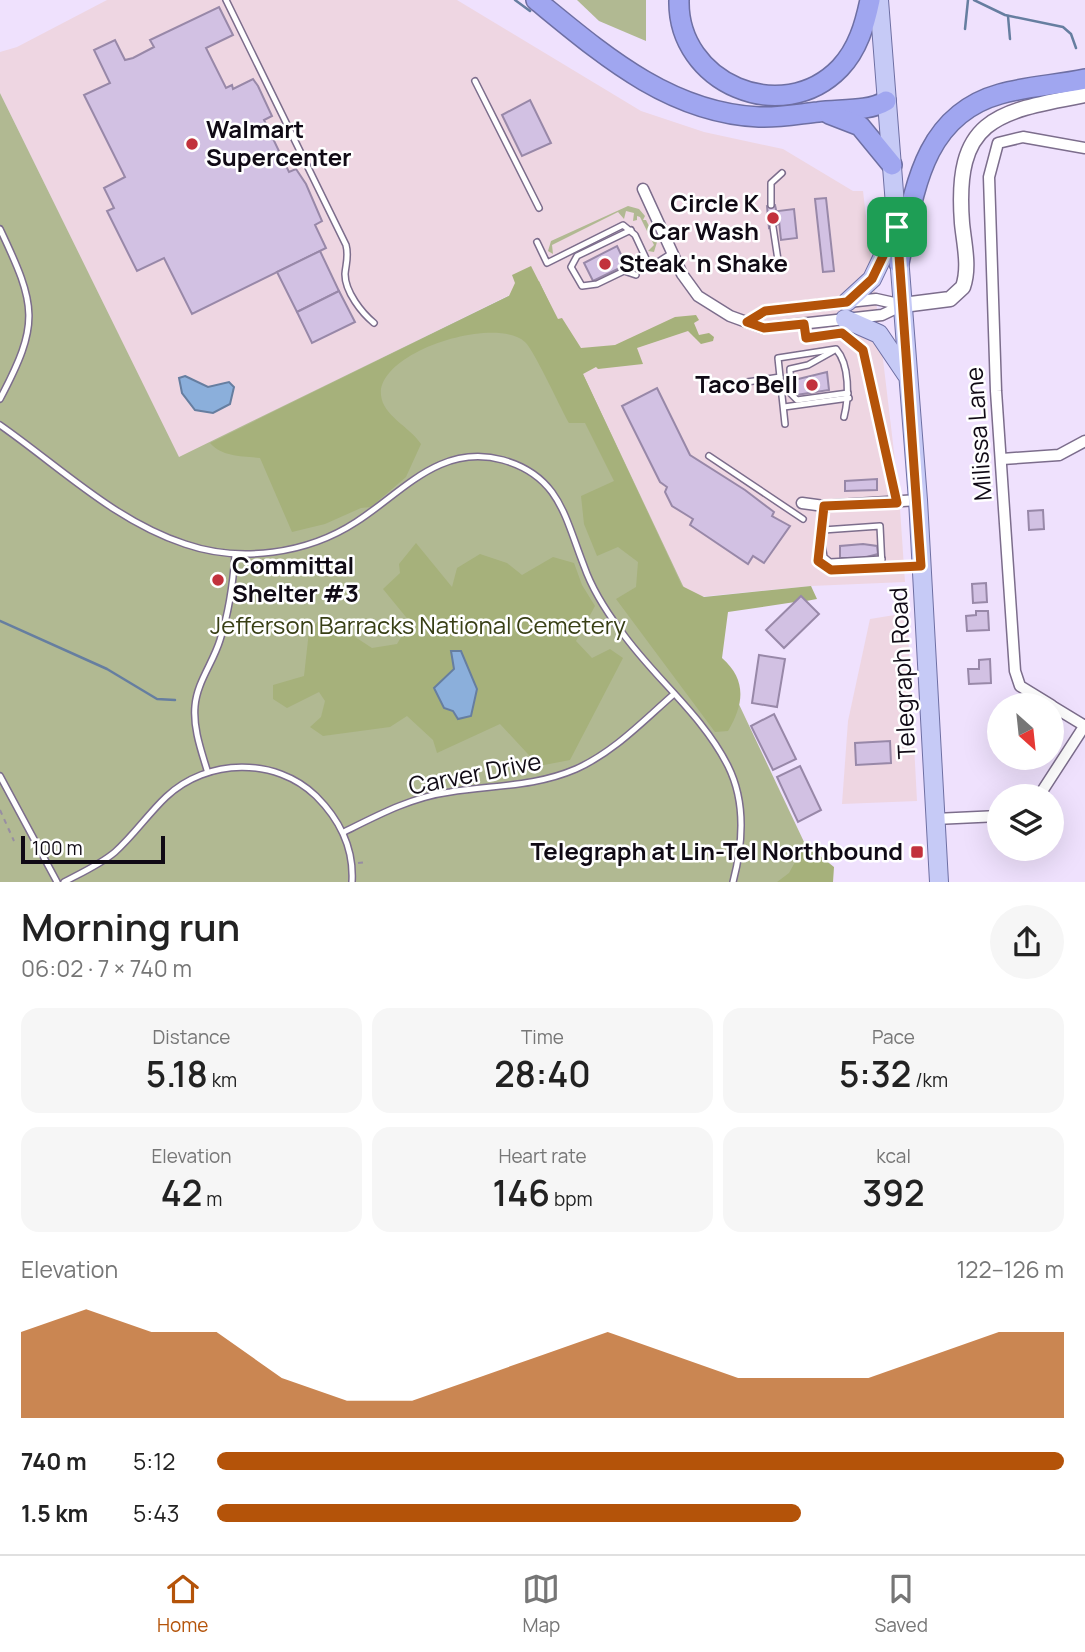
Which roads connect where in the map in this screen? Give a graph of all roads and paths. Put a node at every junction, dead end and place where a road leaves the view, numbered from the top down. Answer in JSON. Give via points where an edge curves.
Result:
{"nodes":[{"id":1,"x":226,"y":0,"type":"edge"},
{"id":2,"x":536,"y":0,"type":"edge"},
{"id":3,"x":679,"y":0,"type":"edge"},
{"id":4,"x":870,"y":0,"type":"edge"},
{"id":5,"x":879,"y":0,"type":"edge"},
{"id":6,"x":1085,"y":79,"type":"edge"},
{"id":7,"x":475,"y":81,"type":"dead end"},
{"id":8,"x":1085,"y":95,"type":"edge"},
{"id":9,"x":886,"y":101,"type":"junction"},
{"id":10,"x":821,"y":111,"type":"junction"},
{"id":11,"x":1085,"y":148,"type":"edge"},
{"id":12,"x":892,"y":165,"type":"junction"},
{"id":13,"x":782,"y":173,"type":"dead end"},
{"id":14,"x":643,"y":188,"type":"dead end"},
{"id":15,"x":771,"y":205,"type":"dead end"},
{"id":16,"x":539,"y":208,"type":"dead end"},
{"id":17,"x":774,"y":227,"type":"dead end"},
{"id":18,"x":897,"y":227,"type":"junction"},
{"id":19,"x":0,"y":229,"type":"edge"},
{"id":20,"x":631,"y":230,"type":"junction"},
{"id":21,"x":537,"y":242,"type":"dead end"},
{"id":22,"x":672,"y":253,"type":"junction"},
{"id":23,"x":778,"y":260,"type":"dead end"},
{"id":24,"x":899,"y":263,"type":"junction"},
{"id":25,"x":636,"y":275,"type":"dead end"},
{"id":26,"x":903,"y":305,"type":"junction"},
{"id":27,"x":846,"y":310,"type":"junction"},
{"id":28,"x":747,"y":322,"type":"junction"},
{"id":29,"x":374,"y":323,"type":"dead end"},
{"id":30,"x":804,"y":324,"type":"junction"},
{"id":31,"x":836,"y":349,"type":"junction"},
{"id":32,"x":908,"y":376,"type":"junction"},
{"id":33,"x":780,"y":377,"type":"junction"},
{"id":34,"x":747,"y":382,"type":"dead end"},
{"id":35,"x":848,"y":396,"type":"junction"},
{"id":36,"x":0,"y":399,"type":"edge"},
{"id":37,"x":784,"y":407,"type":"junction"},
{"id":38,"x":844,"y":417,"type":"dead end"},
{"id":39,"x":786,"y":424,"type":"dead end"},
{"id":40,"x":0,"y":425,"type":"edge"},
{"id":41,"x":1085,"y":441,"type":"edge"},
{"id":42,"x":709,"y":456,"type":"dead end"},
{"id":43,"x":1002,"y":459,"type":"junction"},
{"id":44,"x":918,"y":500,"type":"junction"},
{"id":45,"x":802,"y":503,"type":"dead end"},
{"id":46,"x":897,"y":503,"type":"junction"},
{"id":47,"x":824,"y":506,"type":"junction"},
{"id":48,"x":803,"y":520,"type":"dead end"},
{"id":49,"x":822,"y":530,"type":"junction"},
{"id":50,"x":821,"y":538,"type":"junction"},
{"id":51,"x":235,"y":555,"type":"junction"},
{"id":52,"x":882,"y":559,"type":"junction"},
{"id":53,"x":882,"y":566,"type":"junction"},
{"id":54,"x":921,"y":566,"type":"junction"},
{"id":55,"x":1031,"y":693,"type":"edge"},
{"id":56,"x":674,"y":694,"type":"junction"},
{"id":57,"x":1064,"y":713,"type":"edge"},
{"id":58,"x":1085,"y":725,"type":"edge"},
{"id":59,"x":207,"y":770,"type":"junction"},
{"id":60,"x":0,"y":776,"type":"edge"},
{"id":61,"x":1047,"y":784,"type":"edge"},
{"id":62,"x":0,"y":810,"type":"edge"},
{"id":63,"x":987,"y":817,"type":"edge"},
{"id":64,"x":935,"y":819,"type":"junction"},
{"id":65,"x":344,"y":832,"type":"junction"},
{"id":66,"x":14,"y":841,"type":"dead end"},
{"id":67,"x":368,"y":862,"type":"dead end"},
{"id":68,"x":352,"y":864,"type":"junction"},
{"id":69,"x":57,"y":882,"type":"edge"},
{"id":70,"x":64,"y":882,"type":"edge"},
{"id":71,"x":352,"y":882,"type":"edge"},
{"id":72,"x":733,"y":882,"type":"edge"},
{"id":73,"x":939,"y":882,"type":"edge"}],
"edges":[{"from":1,"to":29,"type":"lane","via":[[346,245],[345,275],[350,289],[360,310]]},
{"from":2,"to":10,"type":"highway","via":[[614,64],[687,101],[759,117]]},
{"from":3,"to":4,"type":"highway","via":[[686,39],[708,71],[738,90],[766,96],[807,90],[839,68],[859,39]]},
{"from":5,"to":9,"type":"main road","name":"Telegraph Road"},
{"from":6,"to":24,"type":"highway","via":[[1002,93],[956,116],[938,134],[921,167]]},
{"from":7,"to":16,"type":"lane"},
{"from":8,"to":26,"type":"street","via":[[1014,111],[980,134],[968,152],[961,177],[967,263],[963,287],[950,299]]},
{"from":9,"to":10,"type":"highway"},
{"from":9,"to":12,"type":"main road","name":"Telegraph Road"},
{"from":10,"to":12,"type":"highway","via":[[860,126]]},
{"from":11,"to":43,"type":"street","name":"Milissa Lane","via":[[1023,137],[998,144],[989,177]]},
{"from":12,"to":18,"type":"main road","name":"Telegraph Road"},
{"from":13,"to":15,"type":"lane","via":[[771,183]]},
{"from":14,"to":22,"type":"street"},
{"from":17,"to":23,"type":"lane"},
{"from":18,"to":24,"type":"main road","name":"Telegraph Road"},
{"from":18,"to":27,"type":"main road","via":[[872,279]]},
{"from":19,"to":36,"type":"lane","via":[[20,270],[30,316],[25,351]]},
{"from":20,"to":21,"type":"lane","via":[[623,225],[547,263]]},
{"from":20,"to":22,"type":"lane","via":[[650,267]]},
{"from":20,"to":25,"type":"lane","via":[[577,256],[571,267],[582,286],[624,271]]},
{"from":22,"to":28,"type":"street","via":[[698,296]]},
{"from":24,"to":26,"type":"main road","name":"Telegraph Road"},
{"from":26,"to":27,"type":"street","via":[[881,315]]},
{"from":26,"to":27,"type":"street","via":[[876,299]]},
{"from":26,"to":32,"type":"main road","name":"Telegraph Road"},
{"from":27,"to":28,"type":"street","via":[[765,311]]},
{"from":27,"to":30,"type":"street"},
{"from":27,"to":32,"type":"main road","via":[[878,334]]},
{"from":28,"to":30,"type":"street","via":[[764,328]]},
{"from":30,"to":46,"type":"path","via":[[806,338],[842,333],[863,350]]},
{"from":31,"to":33,"type":"lane","via":[[778,358]]},
{"from":31,"to":35,"type":"lane","via":[[842,356]]},
{"from":31,"to":35,"type":"lane","via":[[808,365],[790,369],[791,394],[797,400]]},
{"from":32,"to":44,"type":"main road","name":"Telegraph Road"},
{"from":33,"to":34,"type":"lane"},
{"from":33,"to":37,"type":"lane"},
{"from":35,"to":37,"type":"lane"},
{"from":35,"to":38,"type":"lane"},
{"from":37,"to":39,"type":"lane"},
{"from":40,"to":51,"type":"lane","via":[[146,528],[188,545]]},
{"from":41,"to":43,"type":"street","via":[[1059,455]]},
{"from":42,"to":48,"type":"lane"},
{"from":43,"to":55,"type":"street","name":"Milissa Lane","via":[[1015,671],[1020,686]]},
{"from":44,"to":46,"type":"street"},
{"from":44,"to":54,"type":"main road","name":"Telegraph Road"},
{"from":45,"to":47,"type":"street"},
{"from":46,"to":47,"type":"street"},
{"from":47,"to":49,"type":"lane"},
{"from":49,"to":50,"type":"lane"},
{"from":49,"to":52,"type":"lane","via":[[880,526]]},
{"from":50,"to":52,"type":"lane","via":[[824,557],[830,562]]},
{"from":50,"to":53,"type":"lane","via":[[818,561],[831,570]]},
{"from":51,"to":56,"type":"lane","via":[[296,549],[327,538],[375,509],[419,473],[443,462],[472,456],[504,461],[540,479],[557,497],[606,610]]},
{"from":51,"to":59,"type":"lane","via":[[232,595],[220,643],[195,705]]},
{"from":52,"to":53,"type":"lane"},
{"from":53,"to":54,"type":"lane"},
{"from":54,"to":64,"type":"main road","name":"Telegraph Road"},
{"from":56,"to":65,"type":"lane","name":"Carver Drive","via":[[610,750],[578,768],[522,786],[430,796]]},
{"from":56,"to":72,"type":"lane","via":[[716,747],[735,786],[741,826]]},
{"from":57,"to":58,"type":"street","name":"Milissa Lane"},
{"from":58,"to":61,"type":"street"},
{"from":59,"to":65,"type":"lane","via":[[254,768],[289,776],[325,805]]},
{"from":59,"to":70,"type":"lane","via":[[165,797],[111,855]]},
{"from":60,"to":69,"type":"lane"},
{"from":62,"to":66,"type":"path"},
{"from":63,"to":64,"type":"street"},
{"from":64,"to":73,"type":"main road","name":"Telegraph Road"},
{"from":65,"to":68,"type":"lane"},
{"from":67,"to":68,"type":"path"},
{"from":68,"to":71,"type":"lane"}]}
